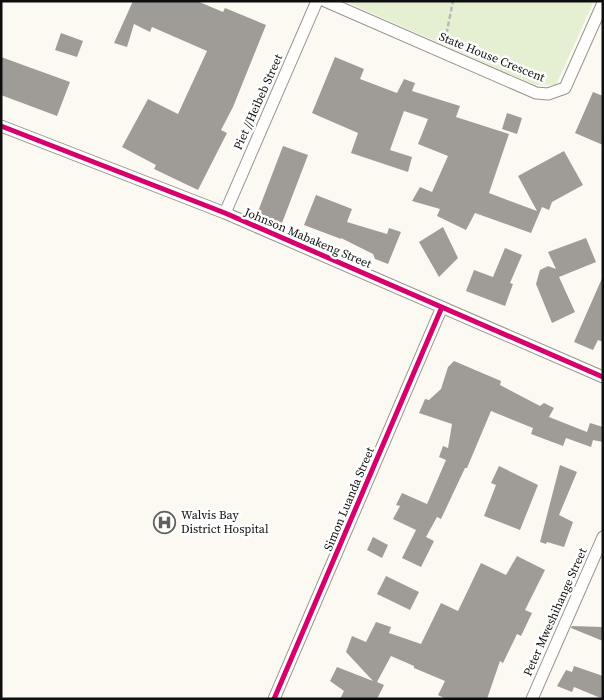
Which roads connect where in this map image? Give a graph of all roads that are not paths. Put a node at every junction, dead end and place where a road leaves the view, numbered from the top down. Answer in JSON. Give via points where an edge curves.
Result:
{"nodes":[{"id":1,"x":317,"y":1,"type":"edge"},
{"id":2,"x":325,"y":1,"type":"edge"},
{"id":3,"x":603,"y":4,"type":"edge"},
{"id":4,"x":1,"y":126,"type":"edge"},
{"id":5,"x":224,"y":213,"type":"junction"},
{"id":6,"x":442,"y":307,"type":"junction"},
{"id":7,"x":603,"y":377,"type":"edge"},
{"id":8,"x":603,"y":537,"type":"edge"},
{"id":9,"x":274,"y":699,"type":"edge"},
{"id":10,"x":532,"y":699,"type":"edge"}],
"edges":[{"from":1,"to":5,"type":"street","name":"Piet //Heibeb Street"},
{"from":2,"to":3,"type":"street","name":"State House Crescent","via":[[536,92],[548,94],[565,88]]},
{"from":4,"to":5,"type":"street","name":"Johnson Mabakeng Street"},
{"from":5,"to":6,"type":"street","name":"Johnson Mabakeng Street"},
{"from":6,"to":7,"type":"street","name":"Johnson Mabakeng Street"},
{"from":6,"to":9,"type":"street","name":"Simon Luanda Street"},
{"from":8,"to":10,"type":"street","name":"Peter Mweshihange Street"}]}
